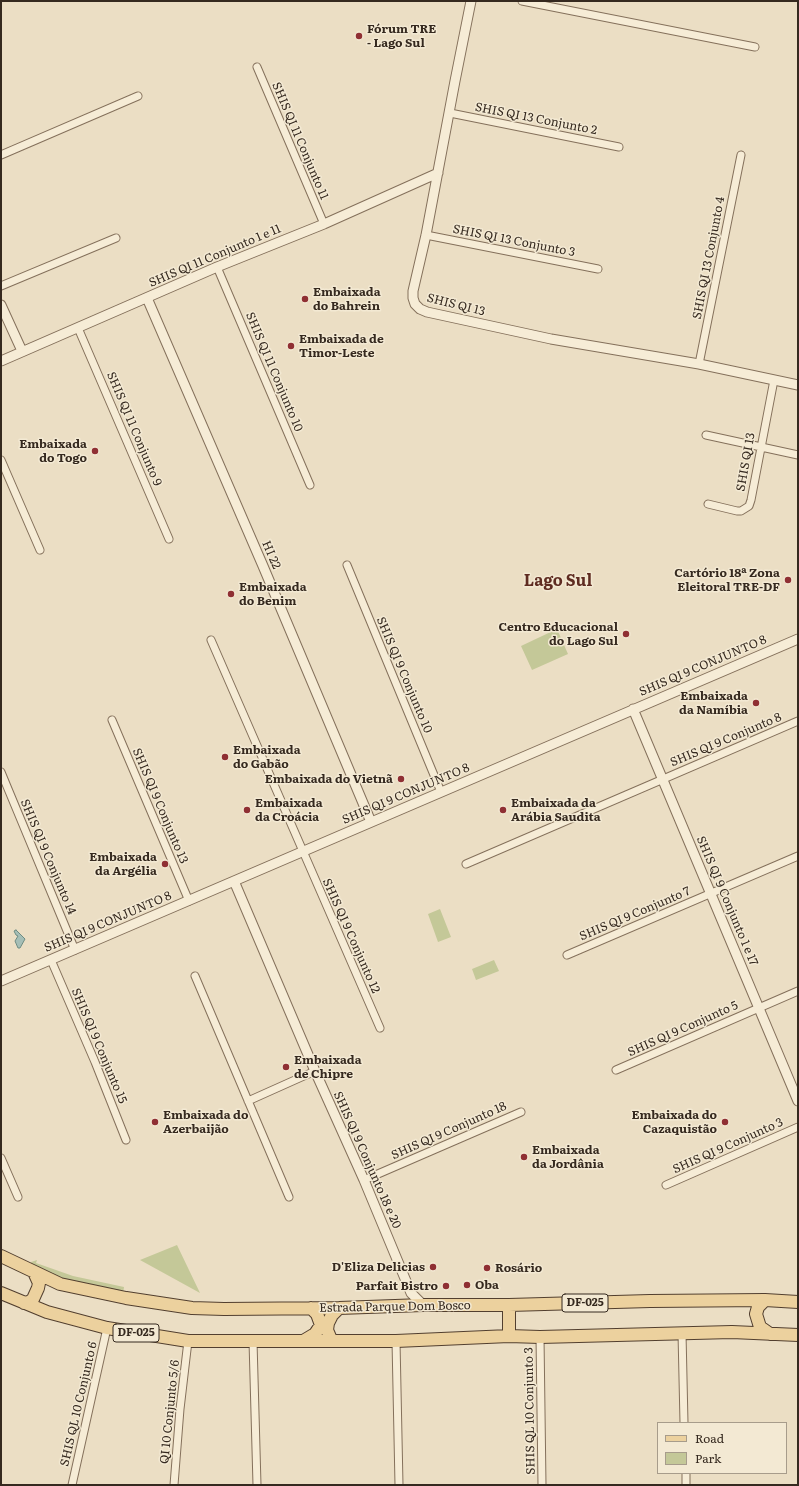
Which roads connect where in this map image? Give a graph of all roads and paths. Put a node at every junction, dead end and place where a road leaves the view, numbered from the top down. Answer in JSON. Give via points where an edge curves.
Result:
{"nodes":[{"id":1,"x":471,"y":1,"type":"edge"},
{"id":2,"x":522,"y":1,"type":"edge"},
{"id":3,"x":755,"y":47,"type":"dead end"},
{"id":4,"x":257,"y":67,"type":"dead end"},
{"id":5,"x":138,"y":96,"type":"dead end"},
{"id":6,"x":450,"y":114,"type":"junction"},
{"id":7,"x":619,"y":146,"type":"dead end"},
{"id":8,"x":1,"y":155,"type":"edge"},
{"id":9,"x":741,"y":155,"type":"dead end"},
{"id":10,"x":438,"y":173,"type":"junction"},
{"id":11,"x":324,"y":224,"type":"junction"},
{"id":12,"x":426,"y":235,"type":"junction"},
{"id":13,"x":116,"y":238,"type":"dead end"},
{"id":14,"x":217,"y":267,"type":"junction"},
{"id":15,"x":598,"y":269,"type":"dead end"},
{"id":16,"x":1,"y":286,"type":"edge"},
{"id":17,"x":147,"y":298,"type":"junction"},
{"id":18,"x":1,"y":305,"type":"edge"},
{"id":19,"x":78,"y":328,"type":"junction"},
{"id":20,"x":22,"y":351,"type":"junction"},
{"id":21,"x":1,"y":361,"type":"edge"},
{"id":22,"x":699,"y":364,"type":"junction"},
{"id":23,"x":774,"y":380,"type":"junction"},
{"id":24,"x":798,"y":385,"type":"edge"},
{"id":25,"x":706,"y":435,"type":"dead end"},
{"id":26,"x":761,"y":446,"type":"junction"},
{"id":27,"x":798,"y":455,"type":"edge"},
{"id":28,"x":1,"y":460,"type":"edge"},
{"id":29,"x":310,"y":485,"type":"dead end"},
{"id":30,"x":708,"y":504,"type":"dead end"},
{"id":31,"x":169,"y":539,"type":"dead end"},
{"id":32,"x":40,"y":550,"type":"dead end"},
{"id":33,"x":347,"y":565,"type":"dead end"},
{"id":34,"x":798,"y":639,"type":"edge"},
{"id":35,"x":211,"y":640,"type":"dead end"},
{"id":36,"x":633,"y":709,"type":"junction"},
{"id":37,"x":112,"y":720,"type":"dead end"},
{"id":38,"x":798,"y":721,"type":"edge"},
{"id":39,"x":1,"y":772,"type":"edge"},
{"id":40,"x":662,"y":779,"type":"junction"},
{"id":41,"x":441,"y":792,"type":"junction"},
{"id":42,"x":372,"y":822,"type":"junction"},
{"id":43,"x":302,"y":852,"type":"junction"},
{"id":44,"x":798,"y":856,"type":"edge"},
{"id":45,"x":466,"y":864,"type":"dead end"},
{"id":46,"x":234,"y":881,"type":"junction"},
{"id":47,"x":711,"y":894,"type":"junction"},
{"id":48,"x":188,"y":901,"type":"junction"},
{"id":49,"x":75,"y":950,"type":"junction"},
{"id":50,"x":567,"y":955,"type":"dead end"},
{"id":51,"x":51,"y":960,"type":"junction"},
{"id":52,"x":195,"y":976,"type":"dead end"},
{"id":53,"x":1,"y":981,"type":"edge"},
{"id":54,"x":798,"y":991,"type":"edge"},
{"id":55,"x":759,"y":1008,"type":"junction"},
{"id":56,"x":380,"y":1028,"type":"dead end"},
{"id":57,"x":616,"y":1070,"type":"dead end"},
{"id":58,"x":315,"y":1071,"type":"junction"},
{"id":59,"x":248,"y":1100,"type":"junction"},
{"id":60,"x":798,"y":1101,"type":"edge"},
{"id":61,"x":521,"y":1112,"type":"dead end"},
{"id":62,"x":798,"y":1127,"type":"edge"},
{"id":63,"x":126,"y":1140,"type":"dead end"},
{"id":64,"x":1,"y":1158,"type":"edge"},
{"id":65,"x":364,"y":1180,"type":"junction"},
{"id":66,"x":666,"y":1185,"type":"dead end"},
{"id":67,"x":18,"y":1197,"type":"dead end"},
{"id":68,"x":289,"y":1197,"type":"dead end"},
{"id":69,"x":1,"y":1256,"type":"edge"},
{"id":70,"x":34,"y":1272,"type":"junction"},
{"id":71,"x":60,"y":1284,"type":"junction"},
{"id":72,"x":1,"y":1293,"type":"edge"},
{"id":73,"x":411,"y":1293,"type":"junction"},
{"id":74,"x":748,"y":1300,"type":"junction"},
{"id":75,"x":765,"y":1300,"type":"junction"},
{"id":76,"x":798,"y":1302,"type":"edge"},
{"id":77,"x":24,"y":1303,"type":"junction"},
{"id":78,"x":423,"y":1305,"type":"junction"},
{"id":79,"x":508,"y":1305,"type":"junction"},
{"id":80,"x":404,"y":1306,"type":"junction"},
{"id":81,"x":311,"y":1308,"type":"junction"},
{"id":82,"x":339,"y":1308,"type":"junction"},
{"id":83,"x":47,"y":1312,"type":"junction"},
{"id":84,"x":108,"y":1328,"type":"junction"},
{"id":85,"x":732,"y":1332,"type":"junction"},
{"id":86,"x":682,"y":1333,"type":"junction"},
{"id":87,"x":770,"y":1334,"type":"junction"},
{"id":88,"x":798,"y":1335,"type":"edge"},
{"id":89,"x":509,"y":1336,"type":"junction"},
{"id":90,"x":540,"y":1336,"type":"junction"},
{"id":91,"x":305,"y":1340,"type":"junction"},
{"id":92,"x":334,"y":1340,"type":"junction"},
{"id":93,"x":188,"y":1341,"type":"junction"},
{"id":94,"x":253,"y":1341,"type":"junction"},
{"id":95,"x":396,"y":1341,"type":"junction"},
{"id":96,"x":684,"y":1422,"type":"edge"},
{"id":97,"x":686,"y":1474,"type":"edge"},
{"id":98,"x":72,"y":1485,"type":"edge"},
{"id":99,"x":174,"y":1485,"type":"edge"},
{"id":100,"x":257,"y":1485,"type":"edge"},
{"id":101,"x":399,"y":1485,"type":"edge"},
{"id":102,"x":542,"y":1485,"type":"edge"},
{"id":103,"x":686,"y":1485,"type":"edge"}],
"edges":[{"from":1,"to":6,"type":"street","name":"SHIS QI 13"},
{"from":2,"to":3,"type":"street"},
{"from":4,"to":11,"type":"street","name":"SHIS QI 11 Conjunto 11"},
{"from":5,"to":8,"type":"street"},
{"from":6,"to":7,"type":"street","name":"SHIS QI 13 Conjunto 2"},
{"from":6,"to":10,"type":"street","name":"SHIS QI 13"},
{"from":9,"to":22,"type":"street","name":"SHIS QI 13 Conjunto 4"},
{"from":10,"to":11,"type":"street","name":"SHIS QI 11 Conjunto 1 e 11"},
{"from":10,"to":12,"type":"street","name":"SHIS QI 13"},
{"from":11,"to":14,"type":"street","name":"SHIS QI 11 Conjunto 1 e 11"},
{"from":12,"to":15,"type":"street","name":"SHIS QI 13 Conjunto 3"},
{"from":12,"to":22,"type":"street","name":"SHIS QI 13","via":[[413,298],[415,304],[424,311],[557,340]]},
{"from":13,"to":16,"type":"street"},
{"from":14,"to":17,"type":"street","name":"SHIS QI 11 Conjunto 1 e 11"},
{"from":14,"to":29,"type":"street","name":"SHIS QI 11 Conjunto 10"},
{"from":17,"to":19,"type":"street","name":"SHIS QI 11 Conjunto 1 e 11"},
{"from":17,"to":42,"type":"street","name":"HI 22"},
{"from":18,"to":20,"type":"street"},
{"from":19,"to":20,"type":"street","name":"SHIS QI 11 Conjunto 1 e 11"},
{"from":19,"to":31,"type":"street","name":"SHIS QI 11 Conjunto 9"},
{"from":20,"to":21,"type":"street","name":"SHIS QI 11 Conjunto 1 e 11"},
{"from":22,"to":23,"type":"street","name":"SHIS QI 13"},
{"from":23,"to":24,"type":"street","name":"SHIS QI 13"},
{"from":23,"to":26,"type":"street","name":"SHIS QI 13"},
{"from":25,"to":26,"type":"street"},
{"from":26,"to":27,"type":"street"},
{"from":26,"to":30,"type":"street","name":"SHIS QI 13","via":[[749,506],[737,511]]},
{"from":28,"to":32,"type":"street"},
{"from":33,"to":41,"type":"street","name":"SHIS QI 9 Conjunto 10"},
{"from":34,"to":36,"type":"street","name":"SHIS QI 9 CONJUNTO 8"},
{"from":35,"to":43,"type":"street","name":"SHIS QI 9 Conjunto 12"},
{"from":36,"to":40,"type":"street","name":"SHIS QI 9 Conjunto 1 e 17"},
{"from":36,"to":41,"type":"street","name":"SHIS QI 9 CONJUNTO 8"},
{"from":37,"to":48,"type":"street","name":"SHIS QI 9 Conjunto 13"},
{"from":38,"to":40,"type":"street","name":"SHIS QI 9 Conjunto 8"},
{"from":39,"to":49,"type":"street","name":"SHIS QI 9 Conjunto 14"},
{"from":40,"to":45,"type":"street","name":"SHIS QI 9 Conjunto 8"},
{"from":40,"to":47,"type":"street","name":"SHIS QI 9 Conjunto 1 e 17"},
{"from":41,"to":42,"type":"street","name":"SHIS QI 9 CONJUNTO 8"},
{"from":42,"to":43,"type":"street","name":"SHIS QI 9 CONJUNTO 8"},
{"from":43,"to":46,"type":"street","name":"SHIS QI 9 CONJUNTO 8"},
{"from":43,"to":56,"type":"street","name":"SHIS QI 9 Conjunto 12"},
{"from":44,"to":47,"type":"street","name":"SHIS QI 9 Conjunto 7"},
{"from":46,"to":48,"type":"street","name":"SHIS QI 9 CONJUNTO 8"},
{"from":46,"to":58,"type":"street","name":"SHIS QI 9 Conjunto 18 e 20"},
{"from":47,"to":50,"type":"street","name":"SHIS QI 9 Conjunto 7"},
{"from":47,"to":55,"type":"street","name":"SHIS QI 9 Conjunto 1 e 17"},
{"from":48,"to":49,"type":"street","name":"SHIS QI 9 CONJUNTO 8"},
{"from":49,"to":51,"type":"street","name":"SHIS QI 9 CONJUNTO 8"},
{"from":51,"to":53,"type":"street","name":"SHIS QI 9 CONJUNTO 8"},
{"from":51,"to":63,"type":"street","name":"SHIS QI 9 Conjunto 15"},
{"from":52,"to":59,"type":"street"},
{"from":54,"to":55,"type":"street","name":"SHIS QI 9 Conjunto 5"},
{"from":55,"to":57,"type":"street","name":"SHIS QI 9 Conjunto 5"},
{"from":55,"to":60,"type":"street","name":"SHIS QI 9 Conjunto 1 e 17"},
{"from":58,"to":59,"type":"street"},
{"from":58,"to":65,"type":"street","name":"SHIS QI 9 Conjunto 18 e 20"},
{"from":59,"to":68,"type":"street"},
{"from":61,"to":65,"type":"street","name":"SHIS QI 9 Conjunto 18"},
{"from":62,"to":66,"type":"street","name":"SHIS QI 9 Conjunto 3"},
{"from":64,"to":67,"type":"street"},
{"from":65,"to":73,"type":"street","name":"SHIS QI 9 Conjunto 18 e 20"},
{"from":69,"to":70,"type":"main road","name":"Estrada Parque Dom Bosco","number":"DF-025"},
{"from":70,"to":71,"type":"main road","name":"Estrada Parque Dom Bosco","number":"DF-025"},
{"from":70,"to":77,"type":"main road","via":[[39,1283],[38,1288],[33,1299]]},
{"from":71,"to":81,"type":"main road","name":"Estrada Parque Dom Bosco","number":"DF-025","via":[[192,1308]]},
{"from":71,"to":83,"type":"main road","via":[[45,1291],[42,1302]]},
{"from":72,"to":77,"type":"main road","number":"DF-025"},
{"from":73,"to":78,"type":"street","name":"SHIS QI 9 Conjunto 18 e 20"},
{"from":73,"to":80,"type":"street","via":[[411,1298]]},
{"from":74,"to":75,"type":"main road","name":"Estrada Parque Dom Bosco","number":"DF-025"},
{"from":74,"to":79,"type":"main road","name":"Estrada Parque Dom Bosco","number":"DF-025","via":[[650,1300]]},
{"from":74,"to":85,"type":"main road","via":[[749,1321]]},
{"from":75,"to":76,"type":"main road","name":"Estrada Parque Dom Bosco","number":"DF-025"},
{"from":75,"to":87,"type":"main road","via":[[756,1314],[760,1327]]},
{"from":77,"to":83,"type":"main road","number":"DF-025"},
{"from":78,"to":79,"type":"main road","name":"Estrada Parque Dom Bosco","number":"DF-025"},
{"from":78,"to":80,"type":"main road","name":"Estrada Parque Dom Bosco","number":"DF-025"},
{"from":79,"to":89,"type":"main road"},
{"from":80,"to":82,"type":"main road","name":"Estrada Parque Dom Bosco","number":"DF-025"},
{"from":81,"to":82,"type":"main road","name":"Estrada Parque Dom Bosco","number":"DF-025"},
{"from":81,"to":91,"type":"main road","via":[[317,1314],[321,1325],[315,1334]]},
{"from":82,"to":92,"type":"main road","via":[[328,1323],[328,1332]]},
{"from":83,"to":84,"type":"main road","number":"DF-025"},
{"from":84,"to":93,"type":"main road","number":"DF-025"},
{"from":84,"to":98,"type":"street","name":"SHIS QL 10 Conjunto 6"},
{"from":85,"to":86,"type":"main road","number":"DF-025"},
{"from":85,"to":87,"type":"main road","number":"DF-025"},
{"from":86,"to":90,"type":"main road","number":"DF-025"},
{"from":86,"to":96,"type":"street"},
{"from":87,"to":88,"type":"main road","number":"DF-025"},
{"from":89,"to":90,"type":"main road","number":"DF-025"},
{"from":89,"to":95,"type":"main road","number":"DF-025"},
{"from":90,"to":102,"type":"street","name":"SHIS QL 10 Conjunto 3"},
{"from":91,"to":92,"type":"main road","number":"DF-025"},
{"from":91,"to":94,"type":"main road","number":"DF-025"},
{"from":92,"to":95,"type":"main road","number":"DF-025"},
{"from":93,"to":94,"type":"main road","number":"DF-025"},
{"from":93,"to":99,"type":"street","name":"QI 10 Conjunto 5/6"},
{"from":94,"to":100,"type":"street"},
{"from":95,"to":101,"type":"street"},
{"from":97,"to":103,"type":"street"}]}
